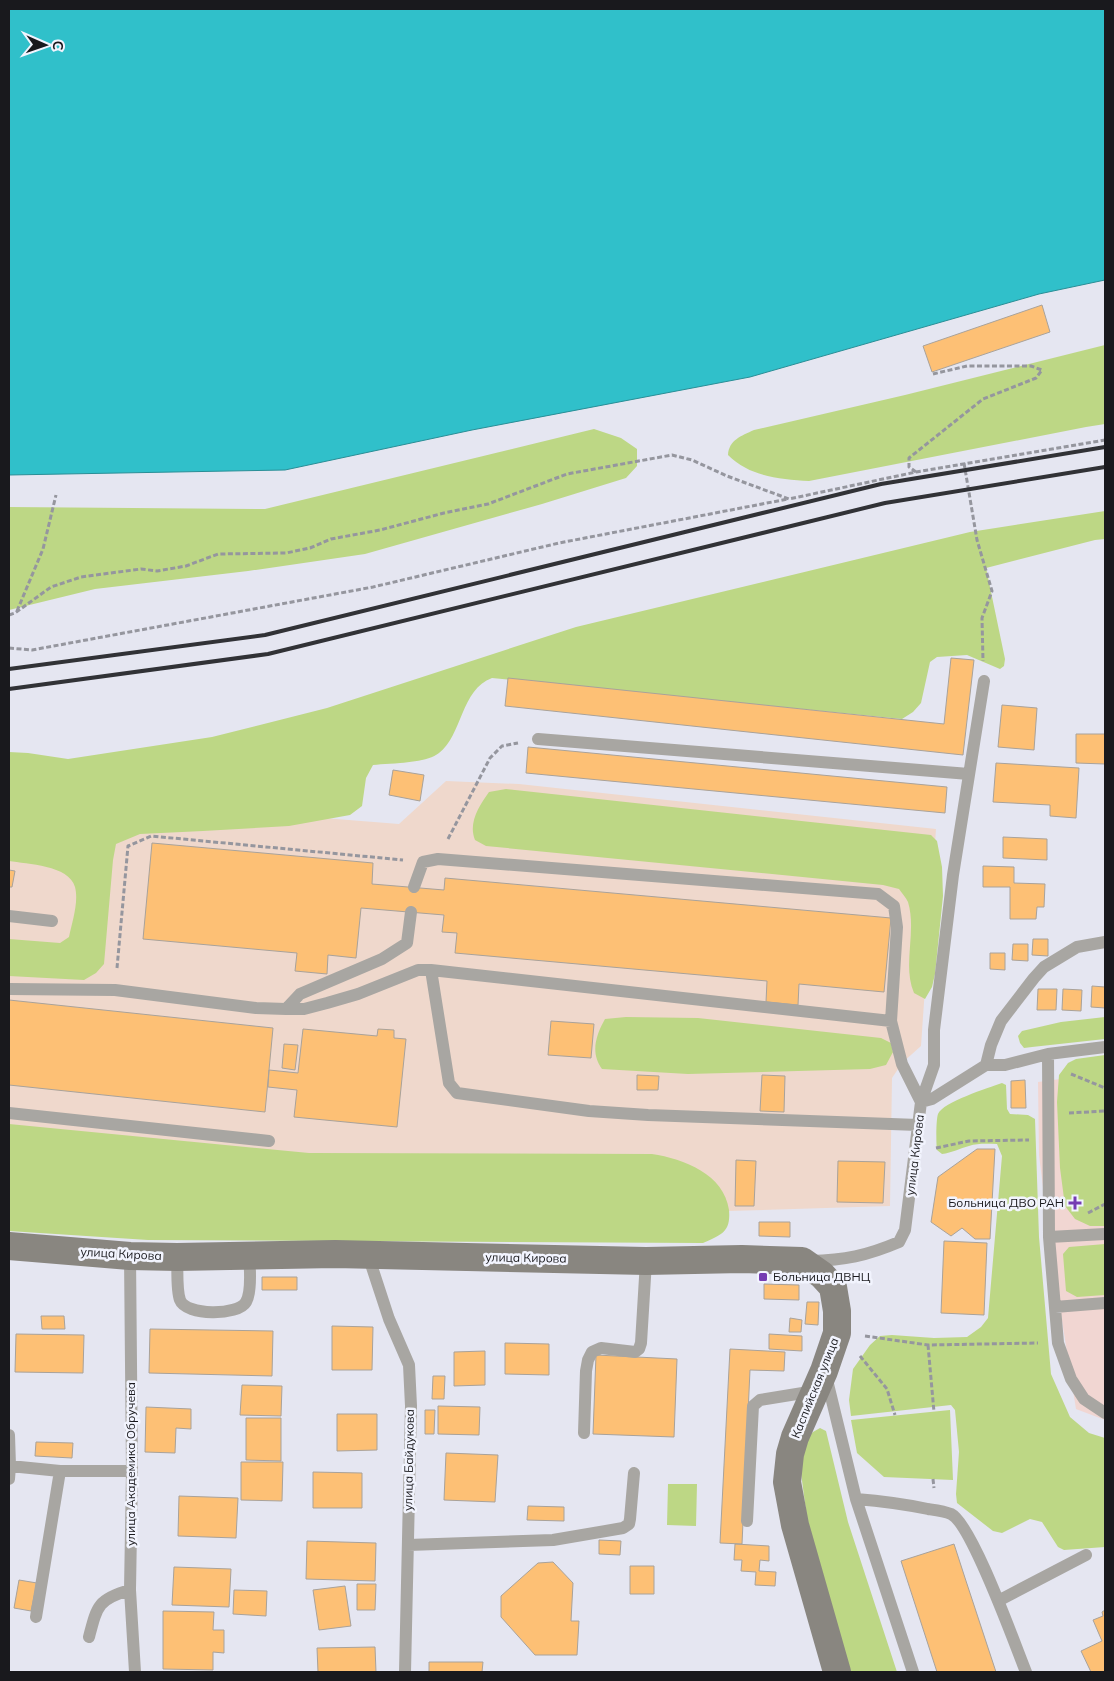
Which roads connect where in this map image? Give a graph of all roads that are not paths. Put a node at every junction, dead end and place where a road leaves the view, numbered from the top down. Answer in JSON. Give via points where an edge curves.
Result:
{"nodes":[{"id":1,"x":984,"y":681,"type":"road end"},
{"id":2,"x":538,"y":739,"type":"road end"},
{"id":3,"x":969,"y":774,"type":"junction"},
{"id":4,"x":414,"y":887,"type":"dead end"},
{"id":5,"x":411,"y":912,"type":"dead end"},
{"id":6,"x":9,"y":916,"type":"edge"},
{"id":7,"x":52,"y":921,"type":"dead end"},
{"id":8,"x":1105,"y":942,"type":"edge"},
{"id":9,"x":431,"y":970,"type":"junction"},
{"id":10,"x":9,"y":989,"type":"edge"},
{"id":11,"x":286,"y":1009,"type":"junction"},
{"id":12,"x":891,"y":1022,"type":"junction"},
{"id":13,"x":1105,"y":1047,"type":"edge"},
{"id":14,"x":1048,"y":1060,"type":"junction"},
{"id":15,"x":986,"y":1065,"type":"junction"},
{"id":16,"x":921,"y":1102,"type":"junction"},
{"id":17,"x":9,"y":1113,"type":"edge"},
{"id":18,"x":918,"y":1125,"type":"junction"},
{"id":19,"x":269,"y":1142,"type":"dead end"},
{"id":20,"x":1105,"y":1234,"type":"edge"},
{"id":21,"x":1050,"y":1237,"type":"junction"},
{"id":22,"x":9,"y":1246,"type":"edge"},
{"id":23,"x":250,"y":1255,"type":"junction"},
{"id":24,"x":368,"y":1255,"type":"junction"},
{"id":25,"x":130,"y":1256,"type":"junction"},
{"id":26,"x":177,"y":1257,"type":"junction"},
{"id":27,"x":646,"y":1261,"type":"junction"},
{"id":28,"x":802,"y":1262,"type":"junction"},
{"id":29,"x":1105,"y":1303,"type":"edge"},
{"id":30,"x":1055,"y":1307,"type":"junction"},
{"id":31,"x":820,"y":1381,"type":"junction"},
{"id":32,"x":1105,"y":1413,"type":"edge"},
{"id":33,"x":584,"y":1433,"type":"dead end"},
{"id":34,"x":9,"y":1435,"type":"edge"},
{"id":35,"x":10,"y":1466,"type":"junction"},
{"id":36,"x":60,"y":1471,"type":"junction"},
{"id":37,"x":132,"y":1472,"type":"junction"},
{"id":38,"x":634,"y":1473,"type":"dead end"},
{"id":39,"x":9,"y":1479,"type":"edge"},
{"id":40,"x":856,"y":1498,"type":"junction"},
{"id":41,"x":747,"y":1521,"type":"dead end"},
{"id":42,"x":408,"y":1545,"type":"junction"},
{"id":43,"x":1086,"y":1555,"type":"dead end"},
{"id":44,"x":130,"y":1590,"type":"junction"},
{"id":45,"x":998,"y":1601,"type":"junction"},
{"id":46,"x":36,"y":1617,"type":"dead end"},
{"id":47,"x":89,"y":1637,"type":"dead end"},
{"id":48,"x":135,"y":1672,"type":"edge"},
{"id":49,"x":405,"y":1672,"type":"edge"},
{"id":50,"x":837,"y":1672,"type":"edge"},
{"id":51,"x":914,"y":1672,"type":"edge"},
{"id":52,"x":1026,"y":1672,"type":"edge"}],
"edges":[{"from":1,"to":3,"type":"lane","name":"улица Кирова"},
{"from":2,"to":3,"type":"lane"},
{"from":3,"to":16,"type":"lane","name":"улица Кирова","via":[[934,1030],[934,1065]]},
{"from":4,"to":12,"type":"lane","via":[[423,862],[438,859],[878,894],[894,906],[897,927]]},
{"from":5,"to":11,"type":"lane","via":[[407,943],[382,960],[300,994]]},
{"from":6,"to":7,"type":"lane"},
{"from":8,"to":15,"type":"lane","via":[[1077,947],[1044,967],[1001,1021]]},
{"from":9,"to":11,"type":"lane","via":[[418,970],[326,1003]]},
{"from":9,"to":12,"type":"lane"},
{"from":9,"to":18,"type":"lane","via":[[449,1083],[457,1093],[648,1115]]},
{"from":10,"to":11,"type":"lane","via":[[115,990]]},
{"from":12,"to":16,"type":"lane","via":[[902,1064]]},
{"from":13,"to":14,"type":"lane"},
{"from":14,"to":15,"type":"lane"},
{"from":14,"to":21,"type":"lane"},
{"from":15,"to":16,"type":"lane","via":[[932,1099]]},
{"from":16,"to":18,"type":"lane","name":"улица Кирова"},
{"from":17,"to":19,"type":"lane"},
{"from":18,"to":28,"type":"lane","name":"улица Кирова","via":[[905,1230],[899,1242],[859,1257]]},
{"from":20,"to":21,"type":"lane"},
{"from":21,"to":30,"type":"lane"},
{"from":22,"to":25,"type":"street","name":"улица Кирова"},
{"from":23,"to":24,"type":"street","name":"улица Кирова"},
{"from":23,"to":26,"type":"street","name":"улица Кирова"},
{"from":23,"to":26,"type":"lane","via":[[247,1300],[232,1312],[186,1308],[180,1301]]},
{"from":24,"to":27,"type":"street","name":"улица Кирова"},
{"from":24,"to":42,"type":"lane","name":"улица Байдукова","via":[[408,1365]]},
{"from":25,"to":26,"type":"street","name":"улица Кирова"},
{"from":25,"to":37,"type":"lane","name":"улица Академика Обручева"},
{"from":27,"to":28,"type":"street","name":"улица Кирова","via":[[742,1259]]},
{"from":27,"to":33,"type":"lane","via":[[641,1343],[635,1352],[601,1348],[592,1352],[586,1371]]},
{"from":28,"to":31,"type":"street","name":"Каспийская улица","via":[[833,1287],[837,1311],[837,1333]]},
{"from":29,"to":30,"type":"lane"},
{"from":30,"to":32,"type":"lane","via":[[1058,1343],[1071,1379],[1084,1399]]},
{"from":31,"to":40,"type":"lane"},
{"from":31,"to":41,"type":"lane","via":[[760,1400],[753,1406]]},
{"from":31,"to":50,"type":"street","name":"Каспийская улица","via":[[795,1437],[787,1482],[795,1525]]},
{"from":34,"to":35,"type":"lane"},
{"from":35,"to":36,"type":"lane"},
{"from":35,"to":39,"type":"lane"},
{"from":36,"to":37,"type":"lane"},
{"from":36,"to":46,"type":"lane"},
{"from":37,"to":44,"type":"lane","name":"улица Академика Обручева"},
{"from":38,"to":42,"type":"lane","via":[[629,1524],[623,1528],[553,1540]]},
{"from":40,"to":45,"type":"lane","via":[[951,1514],[966,1531]]},
{"from":40,"to":51,"type":"lane"},
{"from":42,"to":49,"type":"lane","name":"улица Байдукова"},
{"from":43,"to":45,"type":"lane"},
{"from":44,"to":47,"type":"lane","via":[[104,1601],[96,1612]]},
{"from":44,"to":48,"type":"lane","name":"улица Академика Обручева"},
{"from":45,"to":52,"type":"lane"}]}
